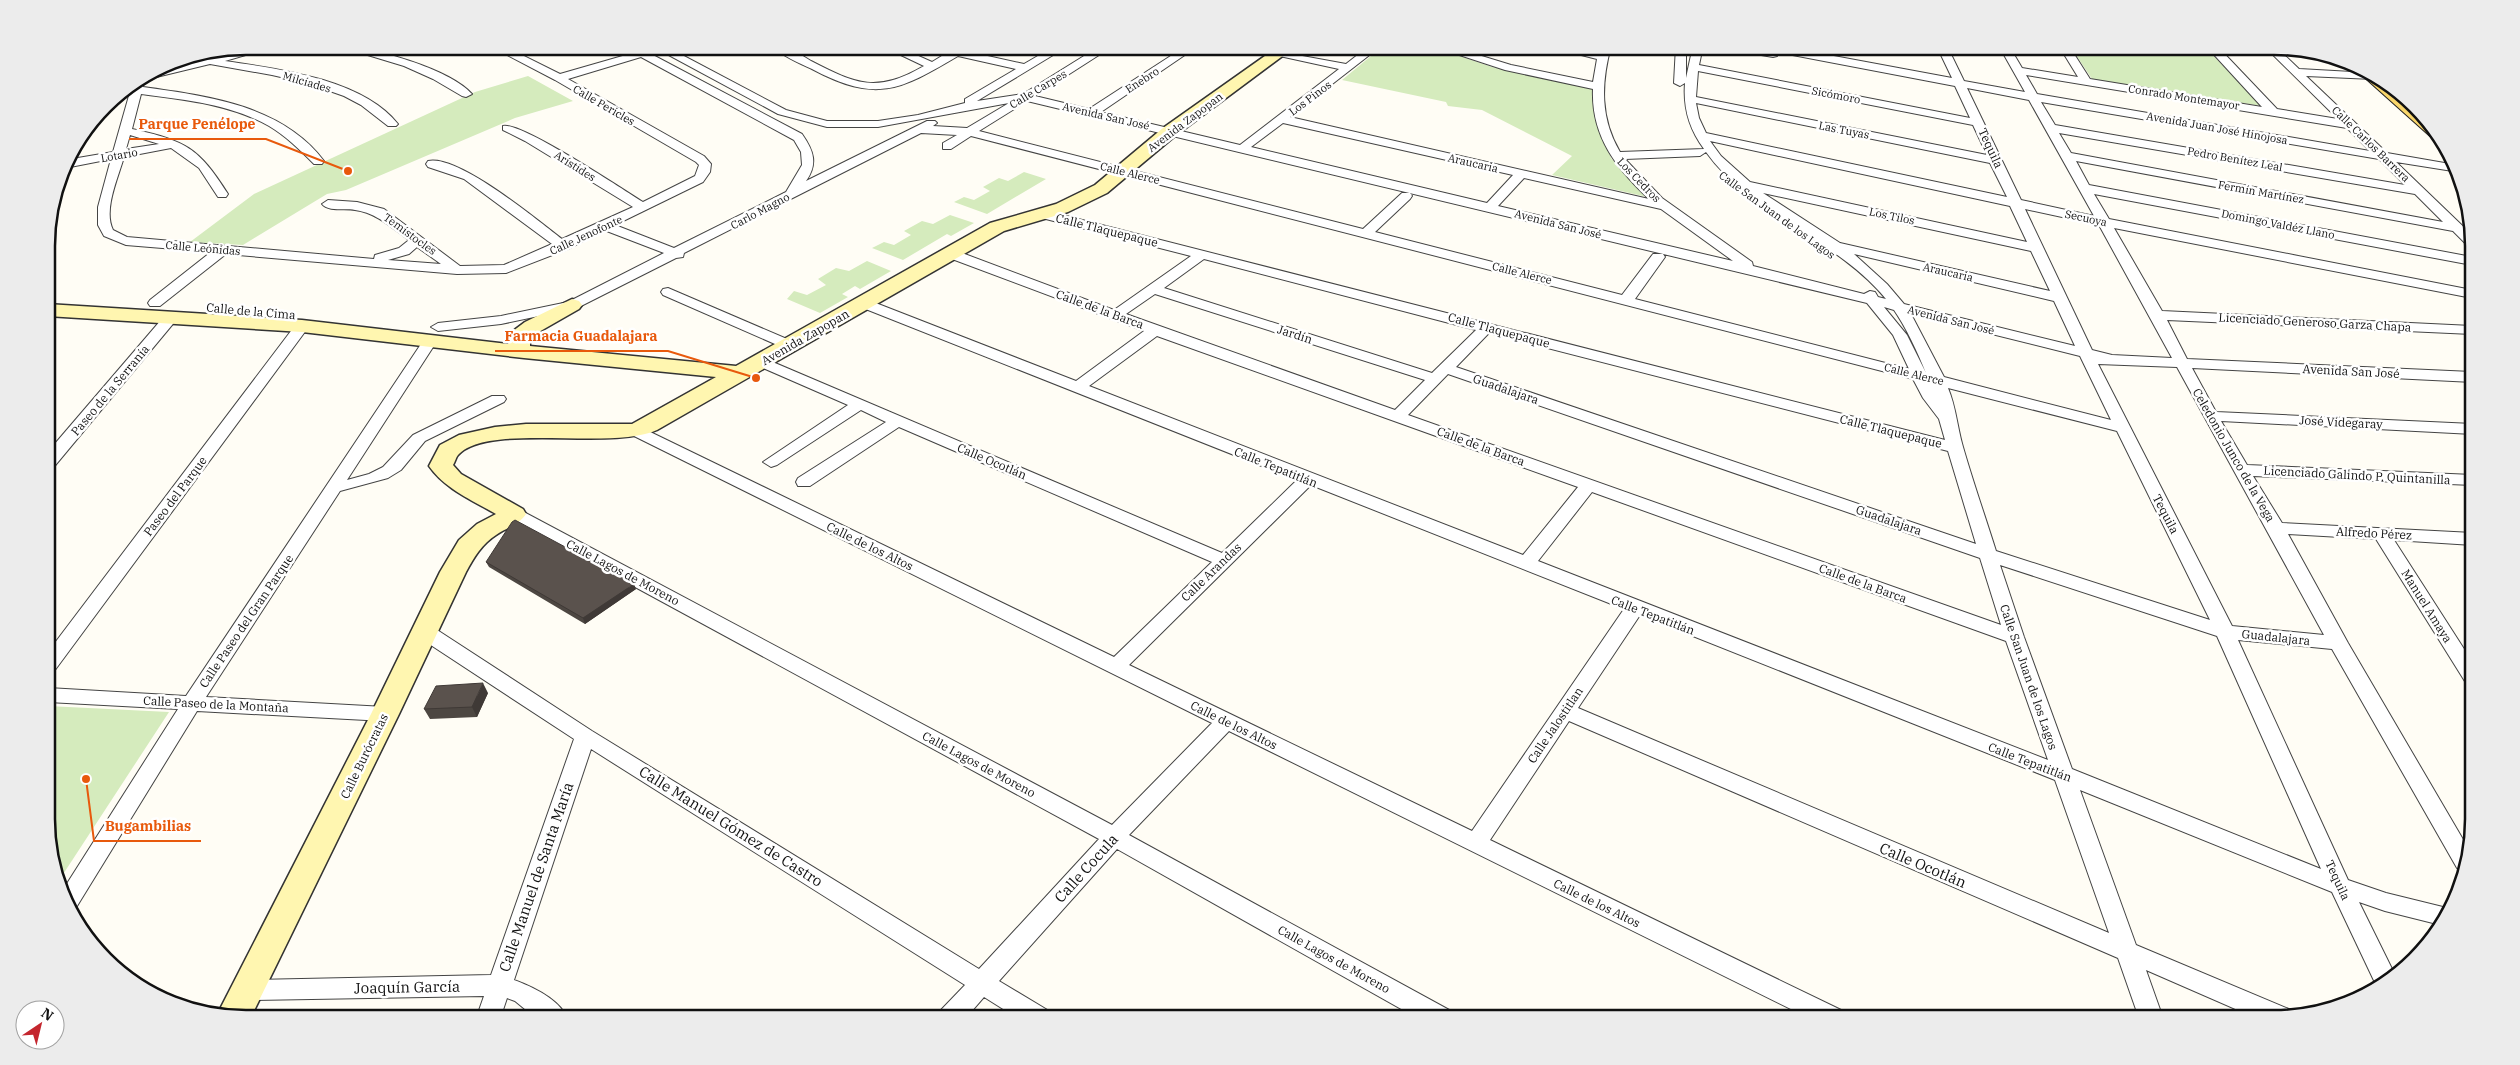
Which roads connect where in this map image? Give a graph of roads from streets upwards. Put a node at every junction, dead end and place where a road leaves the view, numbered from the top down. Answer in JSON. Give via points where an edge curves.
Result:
{"nodes":[{"id":1,"x":239,"y":55,"type":"edge"},
{"id":2,"x":376,"y":55,"type":"edge"},
{"id":3,"x":513,"y":55,"type":"edge"},
{"id":4,"x":635,"y":55,"type":"edge"},
{"id":5,"x":646,"y":55,"type":"edge"},
{"id":6,"x":676,"y":55,"type":"edge"},
{"id":7,"x":796,"y":55,"type":"edge"},
{"id":8,"x":907,"y":55,"type":"edge"},
{"id":9,"x":950,"y":55,"type":"edge"},
{"id":10,"x":969,"y":55,"type":"edge"},
{"id":11,"x":1048,"y":55,"type":"edge"},
{"id":12,"x":1092,"y":55,"type":"edge"},
{"id":13,"x":1179,"y":55,"type":"edge"},
{"id":14,"x":1272,"y":55,"type":"edge"},
{"id":15,"x":1302,"y":55,"type":"edge"},
{"id":16,"x":1365,"y":55,"type":"edge"},
{"id":17,"x":1466,"y":55,"type":"edge"},
{"id":18,"x":1604,"y":55,"type":"edge"},
{"id":19,"x":1681,"y":55,"type":"edge"},
{"id":20,"x":1696,"y":55,"type":"edge"},
{"id":21,"x":1781,"y":55,"type":"edge"},
{"id":22,"x":1809,"y":55,"type":"edge"},
{"id":23,"x":1947,"y":55,"type":"edge"},
{"id":24,"x":2009,"y":55,"type":"edge"},
{"id":25,"x":2070,"y":55,"type":"edge"},
{"id":26,"x":2219,"y":55,"type":"edge"},
{"id":27,"x":2279,"y":55,"type":"edge"},
{"id":28,"x":214,"y":62,"type":"junction"},
{"id":29,"x":930,"y":65,"type":"junction"},
{"id":30,"x":1693,"y":67,"type":"junction"},
{"id":31,"x":1026,"y":68,"type":"junction"},
{"id":32,"x":1349,"y":68,"type":"junction"},
{"id":33,"x":2017,"y":70,"type":"junction"},
{"id":34,"x":170,"y":71,"type":"edge"},
{"id":35,"x":2297,"y":72,"type":"junction"},
{"id":36,"x":2355,"y":74,"type":"edge"},
{"id":37,"x":559,"y":78,"type":"junction"},
{"id":38,"x":2087,"y":82,"type":"junction"},
{"id":39,"x":1965,"y":85,"type":"junction"},
{"id":40,"x":142,"y":86,"type":"edge"},
{"id":41,"x":1599,"y":87,"type":"junction"},
{"id":42,"x":136,"y":90,"type":"edge"},
{"id":43,"x":169,"y":94,"type":"junction"},
{"id":44,"x":466,"y":94,"type":"dead end"},
{"id":45,"x":2033,"y":97,"type":"junction"},
{"id":46,"x":1016,"y":99,"type":"junction"},
{"id":47,"x":1691,"y":99,"type":"junction"},
{"id":48,"x":130,"y":107,"type":"junction"},
{"id":49,"x":960,"y":107,"type":"junction"},
{"id":50,"x":2273,"y":112,"type":"junction"},
{"id":51,"x":1091,"y":113,"type":"junction"},
{"id":52,"x":1282,"y":119,"type":"junction"},
{"id":53,"x":1980,"y":123,"type":"junction"},
{"id":54,"x":392,"y":124,"type":"dead end"},
{"id":55,"x":827,"y":124,"type":"junction"},
{"id":56,"x":2350,"y":125,"type":"junction"},
{"id":57,"x":507,"y":128,"type":"dead end"},
{"id":58,"x":2050,"y":128,"type":"junction"},
{"id":59,"x":920,"y":129,"type":"junction"},
{"id":60,"x":126,"y":130,"type":"junction"},
{"id":61,"x":968,"y":132,"type":"junction"},
{"id":62,"x":1160,"y":133,"type":"junction"},
{"id":63,"x":1702,"y":136,"type":"junction"},
{"id":64,"x":798,"y":138,"type":"junction"},
{"id":65,"x":173,"y":145,"type":"junction"},
{"id":66,"x":947,"y":146,"type":"dead end"},
{"id":67,"x":1242,"y":149,"type":"junction"},
{"id":68,"x":1700,"y":152,"type":"junction"},
{"id":69,"x":117,"y":156,"type":"junction"},
{"id":70,"x":1616,"y":156,"type":"junction"},
{"id":71,"x":2066,"y":156,"type":"junction"},
{"id":72,"x":2385,"y":157,"type":"junction"},
{"id":73,"x":1996,"y":160,"type":"junction"},
{"id":74,"x":318,"y":161,"type":"dead end"},
{"id":75,"x":75,"y":162,"type":"edge"},
{"id":76,"x":432,"y":164,"type":"dead end"},
{"id":77,"x":2447,"y":167,"type":"edge"},
{"id":78,"x":1118,"y":170,"type":"junction"},
{"id":79,"x":704,"y":172,"type":"joint"},
{"id":80,"x":1521,"y":174,"type":"junction"},
{"id":81,"x":1745,"y":185,"type":"junction"},
{"id":82,"x":2084,"y":188,"type":"junction"},
{"id":83,"x":2421,"y":191,"type":"junction"},
{"id":84,"x":222,"y":194,"type":"dead end"},
{"id":85,"x":790,"y":195,"type":"junction"},
{"id":86,"x":1406,"y":196,"type":"junction"},
{"id":87,"x":2017,"y":203,"type":"junction"},
{"id":88,"x":328,"y":204,"type":"dead end"},
{"id":89,"x":1664,"y":206,"type":"junction"},
{"id":90,"x":642,"y":207,"type":"junction"},
{"id":91,"x":1489,"y":208,"type":"junction"},
{"id":92,"x":1043,"y":214,"type":"junction"},
{"id":93,"x":2104,"y":222,"type":"junction"},
{"id":94,"x":607,"y":226,"type":"junction"},
{"id":95,"x":2456,"y":228,"type":"junction"},
{"id":96,"x":1367,"y":234,"type":"junction"},
{"id":97,"x":1580,"y":234,"type":"junction"},
{"id":98,"x":2465,"y":236,"type":"edge"},
{"id":99,"x":418,"y":239,"type":"junction"},
{"id":100,"x":563,"y":246,"type":"junction"},
{"id":101,"x":1835,"y":246,"type":"junction"},
{"id":102,"x":2038,"y":248,"type":"junction"},
{"id":103,"x":222,"y":250,"type":"junction"},
{"id":104,"x":678,"y":254,"type":"junction"},
{"id":105,"x":949,"y":254,"type":"junction"},
{"id":106,"x":1203,"y":254,"type":"junction"},
{"id":107,"x":1658,"y":257,"type":"junction"},
{"id":108,"x":2465,"y":260,"type":"edge"},
{"id":109,"x":370,"y":261,"type":"junction"},
{"id":110,"x":458,"y":270,"type":"junction"},
{"id":111,"x":1756,"y":271,"type":"junction"},
{"id":112,"x":1154,"y":289,"type":"junction"},
{"id":113,"x":668,"y":292,"type":"dead end"},
{"id":114,"x":2465,"y":293,"type":"edge"},
{"id":115,"x":2061,"y":298,"type":"junction"},
{"id":116,"x":1627,"y":299,"type":"junction"},
{"id":117,"x":1873,"y":301,"type":"junction"},
{"id":118,"x":154,"y":303,"type":"junction"},
{"id":119,"x":863,"y":303,"type":"junction"},
{"id":120,"x":572,"y":305,"type":"junction"},
{"id":121,"x":55,"y":308,"type":"edge"},
{"id":122,"x":55,"y":308,"type":"edge"},
{"id":123,"x":1901,"y":308,"type":"junction"},
{"id":124,"x":1880,"y":314,"type":"junction"},
{"id":125,"x":1116,"y":315,"type":"junction"},
{"id":126,"x":2157,"y":315,"type":"junction"},
{"id":127,"x":172,"y":316,"type":"junction"},
{"id":128,"x":1909,"y":321,"type":"junction"},
{"id":129,"x":302,"y":326,"type":"junction"},
{"id":130,"x":1487,"y":327,"type":"junction"},
{"id":131,"x":1155,"y":330,"type":"junction"},
{"id":132,"x":2465,"y":330,"type":"edge"},
{"id":133,"x":434,"y":334,"type":"junction"},
{"id":134,"x":790,"y":345,"type":"junction"},
{"id":135,"x":524,"y":352,"type":"junction"},
{"id":136,"x":2088,"y":356,"type":"junction"},
{"id":137,"x":761,"y":362,"type":"junction"},
{"id":138,"x":2182,"y":363,"type":"junction"},
{"id":139,"x":740,"y":373,"type":"junction"},
{"id":140,"x":1442,"y":374,"type":"junction"},
{"id":141,"x":1919,"y":376,"type":"junction"},
{"id":142,"x":2465,"y":377,"type":"edge"},
{"id":143,"x":1936,"y":380,"type":"junction"},
{"id":144,"x":1078,"y":387,"type":"junction"},
{"id":145,"x":498,"y":399,"type":"dead end"},
{"id":146,"x":860,"y":404,"type":"junction"},
{"id":147,"x":1398,"y":416,"type":"junction"},
{"id":148,"x":2210,"y":416,"type":"junction"},
{"id":149,"x":1947,"y":418,"type":"junction"},
{"id":150,"x":898,"y":421,"type":"junction"},
{"id":151,"x":2123,"y":428,"type":"junction"},
{"id":152,"x":2465,"y":429,"type":"edge"},
{"id":153,"x":636,"y":430,"type":"junction"},
{"id":154,"x":1955,"y":448,"type":"junction"},
{"id":155,"x":55,"y":455,"type":"edge"},
{"id":156,"x":771,"y":462,"type":"dead end"},
{"id":157,"x":2241,"y":470,"type":"junction"},
{"id":158,"x":1308,"y":479,"type":"junction"},
{"id":159,"x":2465,"y":480,"type":"edge"},
{"id":160,"x":804,"y":482,"type":"dead end"},
{"id":161,"x":1589,"y":485,"type":"junction"},
{"id":162,"x":336,"y":487,"type":"junction"},
{"id":163,"x":514,"y":514,"type":"junction"},
{"id":164,"x":2276,"y":528,"type":"junction"},
{"id":165,"x":2381,"y":533,"type":"junction"},
{"id":166,"x":2465,"y":538,"type":"edge"},
{"id":167,"x":1990,"y":555,"type":"junction"},
{"id":168,"x":1223,"y":560,"type":"junction"},
{"id":169,"x":1526,"y":564,"type":"junction"},
{"id":170,"x":1636,"y":608,"type":"junction"},
{"id":171,"x":424,"y":631,"type":"junction"},
{"id":172,"x":2225,"y":632,"type":"junction"},
{"id":173,"x":2014,"y":637,"type":"junction"},
{"id":174,"x":2338,"y":643,"type":"junction"},
{"id":175,"x":55,"y":656,"type":"edge"},
{"id":176,"x":2465,"y":665,"type":"edge"},
{"id":177,"x":1116,"y":666,"type":"junction"},
{"id":178,"x":55,"y":695,"type":"edge"},
{"id":179,"x":192,"y":703,"type":"junction"},
{"id":180,"x":1565,"y":711,"type":"junction"},
{"id":181,"x":385,"y":714,"type":"junction"},
{"id":182,"x":1226,"y":721,"type":"junction"},
{"id":183,"x":585,"y":736,"type":"junction"},
{"id":184,"x":2062,"y":774,"type":"junction"},
{"id":185,"x":1114,"y":837,"type":"junction"},
{"id":186,"x":1476,"y":843,"type":"junction"},
{"id":187,"x":2461,"y":855,"type":"edge"},
{"id":188,"x":2340,"y":886,"type":"junction"},
{"id":189,"x":71,"y":895,"type":"edge"},
{"id":190,"x":2438,"y":915,"type":"edge"},
{"id":191,"x":2129,"y":953,"type":"junction"},
{"id":192,"x":2384,"y":975,"type":"edge"},
{"id":193,"x":982,"y":982,"type":"junction"},
{"id":194,"x":500,"y":985,"type":"junction"},
{"id":195,"x":248,"y":990,"type":"junction"},
{"id":196,"x":237,"y":1010,"type":"edge"},
{"id":197,"x":491,"y":1010,"type":"edge"},
{"id":198,"x":544,"y":1010,"type":"edge"},
{"id":199,"x":957,"y":1010,"type":"edge"},
{"id":200,"x":1026,"y":1010,"type":"edge"},
{"id":201,"x":1428,"y":1010,"type":"edge"},
{"id":202,"x":1816,"y":1010,"type":"edge"},
{"id":203,"x":2149,"y":1010,"type":"edge"},
{"id":204,"x":2263,"y":1010,"type":"edge"}],
"edges":[{"from":1,"to":28,"type":"street"},
{"from":2,"to":44,"type":"street","via":[[439,76]]},
{"from":3,"to":37,"type":"street","name":"Calle Pericles"},
{"from":4,"to":37,"type":"street"},
{"from":5,"to":64,"type":"street"},
{"from":6,"to":55,"type":"street","via":[[782,112]]},
{"from":7,"to":29,"type":"street","via":[[846,80],[874,88],[893,85]]},
{"from":8,"to":29,"type":"street"},
{"from":9,"to":29,"type":"street"},
{"from":10,"to":31,"type":"street"},
{"from":11,"to":31,"type":"street","name":"Carlo Magno"},
{"from":12,"to":46,"type":"street","name":"Calle Carpes"},
{"from":13,"to":51,"type":"street","name":"Enebro"},
{"from":14,"to":62,"type":"street","name":"Avenida Zapopan"},
{"from":15,"to":32,"type":"street"},
{"from":16,"to":32,"type":"street","name":"Los Pinos"},
{"from":17,"to":41,"type":"street","via":[[1509,68]]},
{"from":18,"to":41,"type":"street","name":"Los Cedros"},
{"from":19,"to":68,"type":"street","name":"Calle San Juan de los Lagos","via":[[1681,115]]},
{"from":20,"to":30,"type":"street","name":"Calle San Juan de los Lagos"},
{"from":21,"to":39,"type":"street","name":"Avenida Juan José Hinojosa"},
{"from":22,"to":39,"type":"street","name":"Avenida Juan José Hinojosa"},
{"from":23,"to":39,"type":"street","name":"Tequila"},
{"from":24,"to":33,"type":"street","name":"Celedonio Junco de la Vega"},
{"from":25,"to":38,"type":"street"},
{"from":26,"to":50,"type":"street"},
{"from":27,"to":35,"type":"street","name":"Calle Carlos Barrera"},
{"from":28,"to":34,"type":"street"},
{"from":28,"to":54,"type":"street","name":"Milcíades","via":[[262,69],[337,90],[364,103]]},
{"from":30,"to":47,"type":"street","name":"Calle San Juan de los Lagos"},
{"from":30,"to":53,"type":"street","name":"Sicómoro"},
{"from":31,"to":49,"type":"street","name":"Carlo Magno"},
{"from":32,"to":52,"type":"street","name":"Los Pinos"},
{"from":33,"to":38,"type":"street","name":"Conrado Montemayor"},
{"from":33,"to":45,"type":"street","name":"Celedonio Junco de la Vega"},
{"from":35,"to":36,"type":"street"},
{"from":35,"to":56,"type":"street","name":"Calle Carlos Barrera"},
{"from":37,"to":79,"type":"street","name":"Calle Pericles","via":[[700,159],[705,164]]},
{"from":38,"to":50,"type":"street","name":"Conrado Montemayor"},
{"from":39,"to":45,"type":"street","name":"Avenida Juan José Hinojosa"},
{"from":39,"to":53,"type":"street","name":"Tequila"},
{"from":40,"to":43,"type":"street"},
{"from":41,"to":70,"type":"street","name":"Los Cedros","via":[[1600,118]]},
{"from":42,"to":48,"type":"street","name":"Calle Leónidas"},
{"from":43,"to":48,"type":"street"},
{"from":43,"to":74,"type":"street","via":[[231,108],[273,124]]},
{"from":45,"to":58,"type":"street","name":"Celedonio Junco de la Vega"},
{"from":45,"to":72,"type":"street","name":"Avenida Juan José Hinojosa"},
{"from":46,"to":49,"type":"street","name":"Avenida San José"},
{"from":46,"to":51,"type":"street","name":"Avenida San José"},
{"from":46,"to":61,"type":"street","name":"Calle Carpes"},
{"from":46,"to":62,"type":"street","name":"Avenida San José"},
{"from":47,"to":63,"type":"street","name":"Calle San Juan de los Lagos","via":[[1693,117]]},
{"from":47,"to":73,"type":"street","name":"Las Tuyas"},
{"from":48,"to":60,"type":"street","name":"Calle Leónidas"},
{"from":49,"to":55,"type":"street","via":[[878,124]]},
{"from":49,"to":59,"type":"street","name":"Carlo Magno"},
{"from":50,"to":56,"type":"street","name":"Conrado Montemayor"},
{"from":51,"to":62,"type":"street","name":"Avenida San José"},
{"from":52,"to":67,"type":"street","name":"Los Pinos"},
{"from":52,"to":80,"type":"street","name":"Araucaria"},
{"from":53,"to":73,"type":"street","name":"Tequila"},
{"from":55,"to":64,"type":"street","via":[[814,134]]},
{"from":56,"to":72,"type":"street","name":"Calle Carlos Barrera"},
{"from":57,"to":90,"type":"street","name":"Arístides"},
{"from":58,"to":71,"type":"street","name":"Celedonio Junco de la Vega"},
{"from":58,"to":83,"type":"street","name":"Pedro Benítez Leal"},
{"from":59,"to":61,"type":"street","name":"Calle Alerce"},
{"from":59,"to":85,"type":"street","name":"Carlo Magno"},
{"from":60,"to":65,"type":"street"},
{"from":60,"to":69,"type":"street","name":"Calle Leónidas"},
{"from":61,"to":66,"type":"street","name":"Calle Carpes"},
{"from":61,"to":78,"type":"street","name":"Calle Alerce"},
{"from":62,"to":67,"type":"street","name":"Avenida San José"},
{"from":62,"to":78,"type":"street","name":"Avenida Zapopan"},
{"from":62,"to":86,"type":"street","name":"Avenida San José"},
{"from":63,"to":81,"type":"street","name":"Calle San Juan de los Lagos","via":[[1722,163]]},
{"from":63,"to":87,"type":"street","name":"Secuoya"},
{"from":64,"to":85,"type":"street","via":[[807,148],[809,162],[805,176]]},
{"from":65,"to":69,"type":"street","name":"Lotario"},
{"from":65,"to":84,"type":"street","via":[[202,164]]},
{"from":67,"to":91,"type":"street","name":"Avenida San José"},
{"from":68,"to":70,"type":"street"},
{"from":68,"to":117,"type":"street","name":"Calle San Juan de los Lagos","via":[[1727,181],[1830,251],[1866,286]]},
{"from":69,"to":75,"type":"street","name":"Lotario"},
{"from":69,"to":103,"type":"street","name":"Calle Leónidas","via":[[104,207],[106,231],[114,238],[126,241]]},
{"from":70,"to":89,"type":"street","name":"Los Cedros"},
{"from":71,"to":82,"type":"street","name":"Celedonio Junco de la Vega"},
{"from":71,"to":95,"type":"street","name":"Fermín Martínez"},
{"from":72,"to":77,"type":"street","name":"Avenida Juan José Hinojosa"},
{"from":72,"to":83,"type":"street","name":"Calle Carlos Barrera"},
{"from":73,"to":87,"type":"street","name":"Tequila"},
{"from":76,"to":100,"type":"street","via":[[468,176]]},
{"from":78,"to":92,"type":"street","name":"Avenida Zapopan","via":[[1101,189],[1082,200]]},
{"from":78,"to":96,"type":"street","name":"Calle Alerce"},
{"from":79,"to":90,"type":"street","name":"Calle Jenofonte","via":[[690,185]]},
{"from":80,"to":89,"type":"street","name":"Araucaria"},
{"from":80,"to":91,"type":"street"},
{"from":81,"to":101,"type":"street","name":"Calle San Juan de los Lagos"},
{"from":81,"to":102,"type":"street","name":"Los Tilos"},
{"from":82,"to":93,"type":"street","name":"Celedonio Junco de la Vega"},
{"from":82,"to":108,"type":"street","name":"Domingo Valdéz Llano"},
{"from":83,"to":95,"type":"street","name":"Calle Carlos Barrera"},
{"from":85,"to":104,"type":"street","name":"Carlo Magno"},
{"from":86,"to":96,"type":"street"},
{"from":86,"to":97,"type":"street","name":"Avenida San José"},
{"from":87,"to":93,"type":"street","name":"Secuoya"},
{"from":87,"to":102,"type":"street","name":"Tequila"},
{"from":88,"to":99,"type":"street","name":"Temístocles","via":[[370,208]]},
{"from":89,"to":111,"type":"street","name":"Los Cedros"},
{"from":90,"to":94,"type":"street","name":"Calle Jenofonte"},
{"from":91,"to":97,"type":"street","name":"Avenida San José"},
{"from":92,"to":105,"type":"street","name":"Avenida Zapopan","via":[[997,227]]},
{"from":92,"to":106,"type":"street","name":"Calle Tlaquepaque"},
{"from":93,"to":114,"type":"street","name":"Secuoya"},
{"from":93,"to":126,"type":"street","name":"Celedonio Junco de la Vega"},
{"from":94,"to":100,"type":"street","name":"Calle Jenofonte"},
{"from":94,"to":104,"type":"street"},
{"from":95,"to":98,"type":"street","name":"Calle Carlos Barrera"},
{"from":96,"to":116,"type":"street","name":"Calle Alerce"},
{"from":97,"to":107,"type":"street","name":"Avenida San José"},
{"from":97,"to":111,"type":"street","name":"Avenida San José"},
{"from":99,"to":109,"type":"street","via":[[404,251]]},
{"from":99,"to":110,"type":"street","name":"Temístocles"},
{"from":100,"to":110,"type":"street","name":"Calle Jenofonte","via":[[506,269]]},
{"from":101,"to":115,"type":"street","name":"Araucaria"},
{"from":101,"to":123,"type":"street","name":"Calle San Juan de los Lagos"},
{"from":102,"to":115,"type":"street","name":"Tequila"},
{"from":103,"to":109,"type":"street","name":"Calle Leónidas"},
{"from":103,"to":118,"type":"street"},
{"from":104,"to":120,"type":"street","name":"Carlo Magno"},
{"from":105,"to":119,"type":"street","name":"Avenida Zapopan"},
{"from":105,"to":125,"type":"street","name":"Calle de la Barca"},
{"from":106,"to":112,"type":"street"},
{"from":106,"to":130,"type":"street","name":"Calle Tlaquepaque"},
{"from":107,"to":116,"type":"street"},
{"from":107,"to":124,"type":"street","name":"Avenida San José"},
{"from":109,"to":110,"type":"street","name":"Calle Leónidas"},
{"from":111,"to":117,"type":"street","name":"Avenida San José"},
{"from":112,"to":125,"type":"street"},
{"from":112,"to":140,"type":"street","name":"Jardín"},
{"from":113,"to":134,"type":"street"},
{"from":115,"to":136,"type":"street","name":"Tequila"},
{"from":116,"to":141,"type":"street","name":"Calle Alerce"},
{"from":117,"to":123,"type":"street","name":"Avenida San José"},
{"from":117,"to":124,"type":"street","name":"Calle San Juan de los Lagos"},
{"from":118,"to":121,"type":"street","name":"Calle de la Cima"},
{"from":118,"to":133,"type":"street","name":"Calle de la Cima"},
{"from":119,"to":134,"type":"street","name":"Avenida Zapopan"},
{"from":119,"to":144,"type":"street","name":"Calle Tepatitlán"},
{"from":120,"to":133,"type":"street","name":"Carlo Magno"},
{"from":120,"to":135,"type":"street","via":[[520,335],[518,346]]},
{"from":122,"to":127,"type":"street","name":"Calle de la Cima"},
{"from":123,"to":128,"type":"street","name":"Calle San Juan de los Lagos"},
{"from":123,"to":136,"type":"street","name":"Avenida San José"},
{"from":124,"to":128,"type":"street","name":"Avenida San José"},
{"from":124,"to":141,"type":"street","name":"Calle San Juan de los Lagos","via":[[1900,335]]},
{"from":125,"to":131,"type":"street","name":"Calle de la Barca"},
{"from":126,"to":132,"type":"street","name":"Licenciado Generoso Garza Chapa"},
{"from":126,"to":138,"type":"street","name":"Celedonio Junco de la Vega"},
{"from":127,"to":129,"type":"street","name":"Calle de la Cima"},
{"from":127,"to":155,"type":"street","name":"Paseo de la Serranía"},
{"from":128,"to":136,"type":"street","name":"Avenida San José","via":[[2075,359]]},
{"from":128,"to":143,"type":"street","name":"Calle San Juan de los Lagos"},
{"from":129,"to":133,"type":"street","name":"Calle de la Cima"},
{"from":129,"to":175,"type":"street","name":"Paseo del Parque"},
{"from":130,"to":140,"type":"street"},
{"from":130,"to":154,"type":"street","name":"Calle Tlaquepaque"},
{"from":131,"to":144,"type":"street"},
{"from":131,"to":147,"type":"street","name":"Calle de la Barca"},
{"from":133,"to":135,"type":"street","name":"Calle de la Cima"},
{"from":133,"to":162,"type":"street","name":"Calle Paseo del Gran Parque"},
{"from":134,"to":137,"type":"street","name":"Avenida Zapopan"},
{"from":135,"to":139,"type":"street","name":"Calle de la Cima"},
{"from":136,"to":138,"type":"street","name":"Avenida San José"},
{"from":136,"to":151,"type":"street","name":"Tequila"},
{"from":137,"to":139,"type":"street","name":"Avenida Zapopan"},
{"from":137,"to":146,"type":"street","name":"Calle Ocotlán"},
{"from":138,"to":142,"type":"street","name":"Avenida San José"},
{"from":138,"to":148,"type":"street","name":"Celedonio Junco de la Vega"},
{"from":139,"to":153,"type":"street","name":"Avenida Zapopan"},
{"from":140,"to":147,"type":"street"},
{"from":140,"to":167,"type":"street","name":"Guadalajara"},
{"from":141,"to":143,"type":"street","name":"Calle Alerce"},
{"from":141,"to":149,"type":"street","name":"Calle San Juan de los Lagos","via":[[1933,404]]},
{"from":143,"to":149,"type":"street","name":"Calle San Juan de los Lagos","via":[[1948,406]]},
{"from":143,"to":151,"type":"street","name":"Calle Alerce"},
{"from":144,"to":158,"type":"street","name":"Calle Tepatitlán"},
{"from":145,"to":162,"type":"street","via":[[419,438],[387,472],[362,482]]},
{"from":146,"to":150,"type":"street","name":"Calle Ocotlán"},
{"from":146,"to":156,"type":"street"},
{"from":147,"to":161,"type":"street","name":"Calle de la Barca"},
{"from":148,"to":152,"type":"street","name":"José Videgaray"},
{"from":148,"to":157,"type":"street","name":"Celedonio Junco de la Vega"},
{"from":149,"to":154,"type":"street","name":"Calle San Juan de los Lagos"},
{"from":150,"to":160,"type":"street"},
{"from":150,"to":168,"type":"street","name":"Calle Ocotlán"},
{"from":151,"to":172,"type":"street","name":"Tequila"},
{"from":153,"to":163,"type":"street","name":"Avenida Zapopan","via":[[559,429],[487,435],[445,454],[440,466],[453,479]]},
{"from":153,"to":177,"type":"street","name":"Calle de los Altos"},
{"from":154,"to":167,"type":"street","name":"Calle San Juan de los Lagos"},
{"from":157,"to":159,"type":"street","name":"Licenciado Galindo P. Quintanilla"},
{"from":157,"to":164,"type":"street","name":"Celedonio Junco de la Vega"},
{"from":158,"to":168,"type":"street","name":"Calle Arandas"},
{"from":158,"to":169,"type":"street","name":"Calle Tepatitlán"},
{"from":161,"to":169,"type":"street"},
{"from":161,"to":173,"type":"street","name":"Calle de la Barca"},
{"from":162,"to":179,"type":"street","name":"Calle Paseo del Gran Parque"},
{"from":163,"to":171,"type":"street","name":"Calle Burócratas","via":[[486,530],[468,546]]},
{"from":163,"to":185,"type":"street","name":"Calle Lagos de Moreno"},
{"from":164,"to":165,"type":"street","name":"Alfredo Pérez"},
{"from":164,"to":174,"type":"street","name":"Celedonio Junco de la Vega"},
{"from":165,"to":166,"type":"street","name":"Alfredo Pérez"},
{"from":165,"to":176,"type":"street","name":"Manuel Amaya"},
{"from":167,"to":172,"type":"street","name":"Guadalajara"},
{"from":167,"to":173,"type":"street","name":"Calle San Juan de los Lagos"},
{"from":168,"to":177,"type":"street","name":"Calle Arandas"},
{"from":169,"to":170,"type":"street","name":"Calle Tepatitlán"},
{"from":170,"to":180,"type":"street","name":"Calle Jalostitlan"},
{"from":170,"to":184,"type":"street","name":"Calle Tepatitlán"},
{"from":171,"to":181,"type":"street","name":"Calle Burócratas"},
{"from":171,"to":183,"type":"street","name":"Calle Manuel Gómez de Castro"},
{"from":172,"to":174,"type":"street","name":"Guadalajara"},
{"from":172,"to":188,"type":"street","name":"Tequila"},
{"from":173,"to":184,"type":"street","name":"Calle San Juan de los Lagos"},
{"from":174,"to":187,"type":"street","name":"Celedonio Junco de la Vega"},
{"from":177,"to":182,"type":"street","name":"Calle de los Altos"},
{"from":178,"to":179,"type":"street","name":"Calle Paseo de la Montaña"},
{"from":179,"to":181,"type":"street","name":"Calle Paseo de la Montaña"},
{"from":179,"to":189,"type":"street","name":"Calle Paseo del Gran Parque"},
{"from":180,"to":186,"type":"street","name":"Calle Jalostitlan"},
{"from":180,"to":191,"type":"street","name":"Calle Ocotlán"},
{"from":181,"to":195,"type":"street","name":"Calle Burócratas"},
{"from":182,"to":185,"type":"street","name":"Calle Cocula"},
{"from":182,"to":186,"type":"street","name":"Calle de los Altos"},
{"from":183,"to":193,"type":"street","name":"Calle Manuel Gómez de Castro"},
{"from":183,"to":194,"type":"street","name":"Calle Manuel de Santa María"},
{"from":184,"to":188,"type":"street","name":"Calle Tepatitlán"},
{"from":184,"to":191,"type":"street","name":"Calle San Juan de los Lagos"},
{"from":185,"to":193,"type":"street","name":"Calle Cocula"},
{"from":185,"to":201,"type":"street","name":"Calle Lagos de Moreno"},
{"from":186,"to":202,"type":"street","name":"Calle de los Altos"},
{"from":188,"to":190,"type":"street","name":"Calle Tepatitlán","via":[[2385,902]]},
{"from":188,"to":192,"type":"street","name":"Tequila"},
{"from":191,"to":203,"type":"street","name":"Calle San Juan de los Lagos"},
{"from":191,"to":204,"type":"street","name":"Calle Ocotlán"},
{"from":193,"to":199,"type":"street","name":"Calle Cocula"},
{"from":193,"to":200,"type":"street","name":"Calle Manuel Gómez de Castro"},
{"from":194,"to":195,"type":"street","name":"Joaquín García"},
{"from":194,"to":197,"type":"street","name":"Calle Manuel de Santa María"},
{"from":194,"to":198,"type":"street","name":"Joaquín García","via":[[524,994]]},
{"from":195,"to":196,"type":"street","name":"Calle Burócratas"}]}
